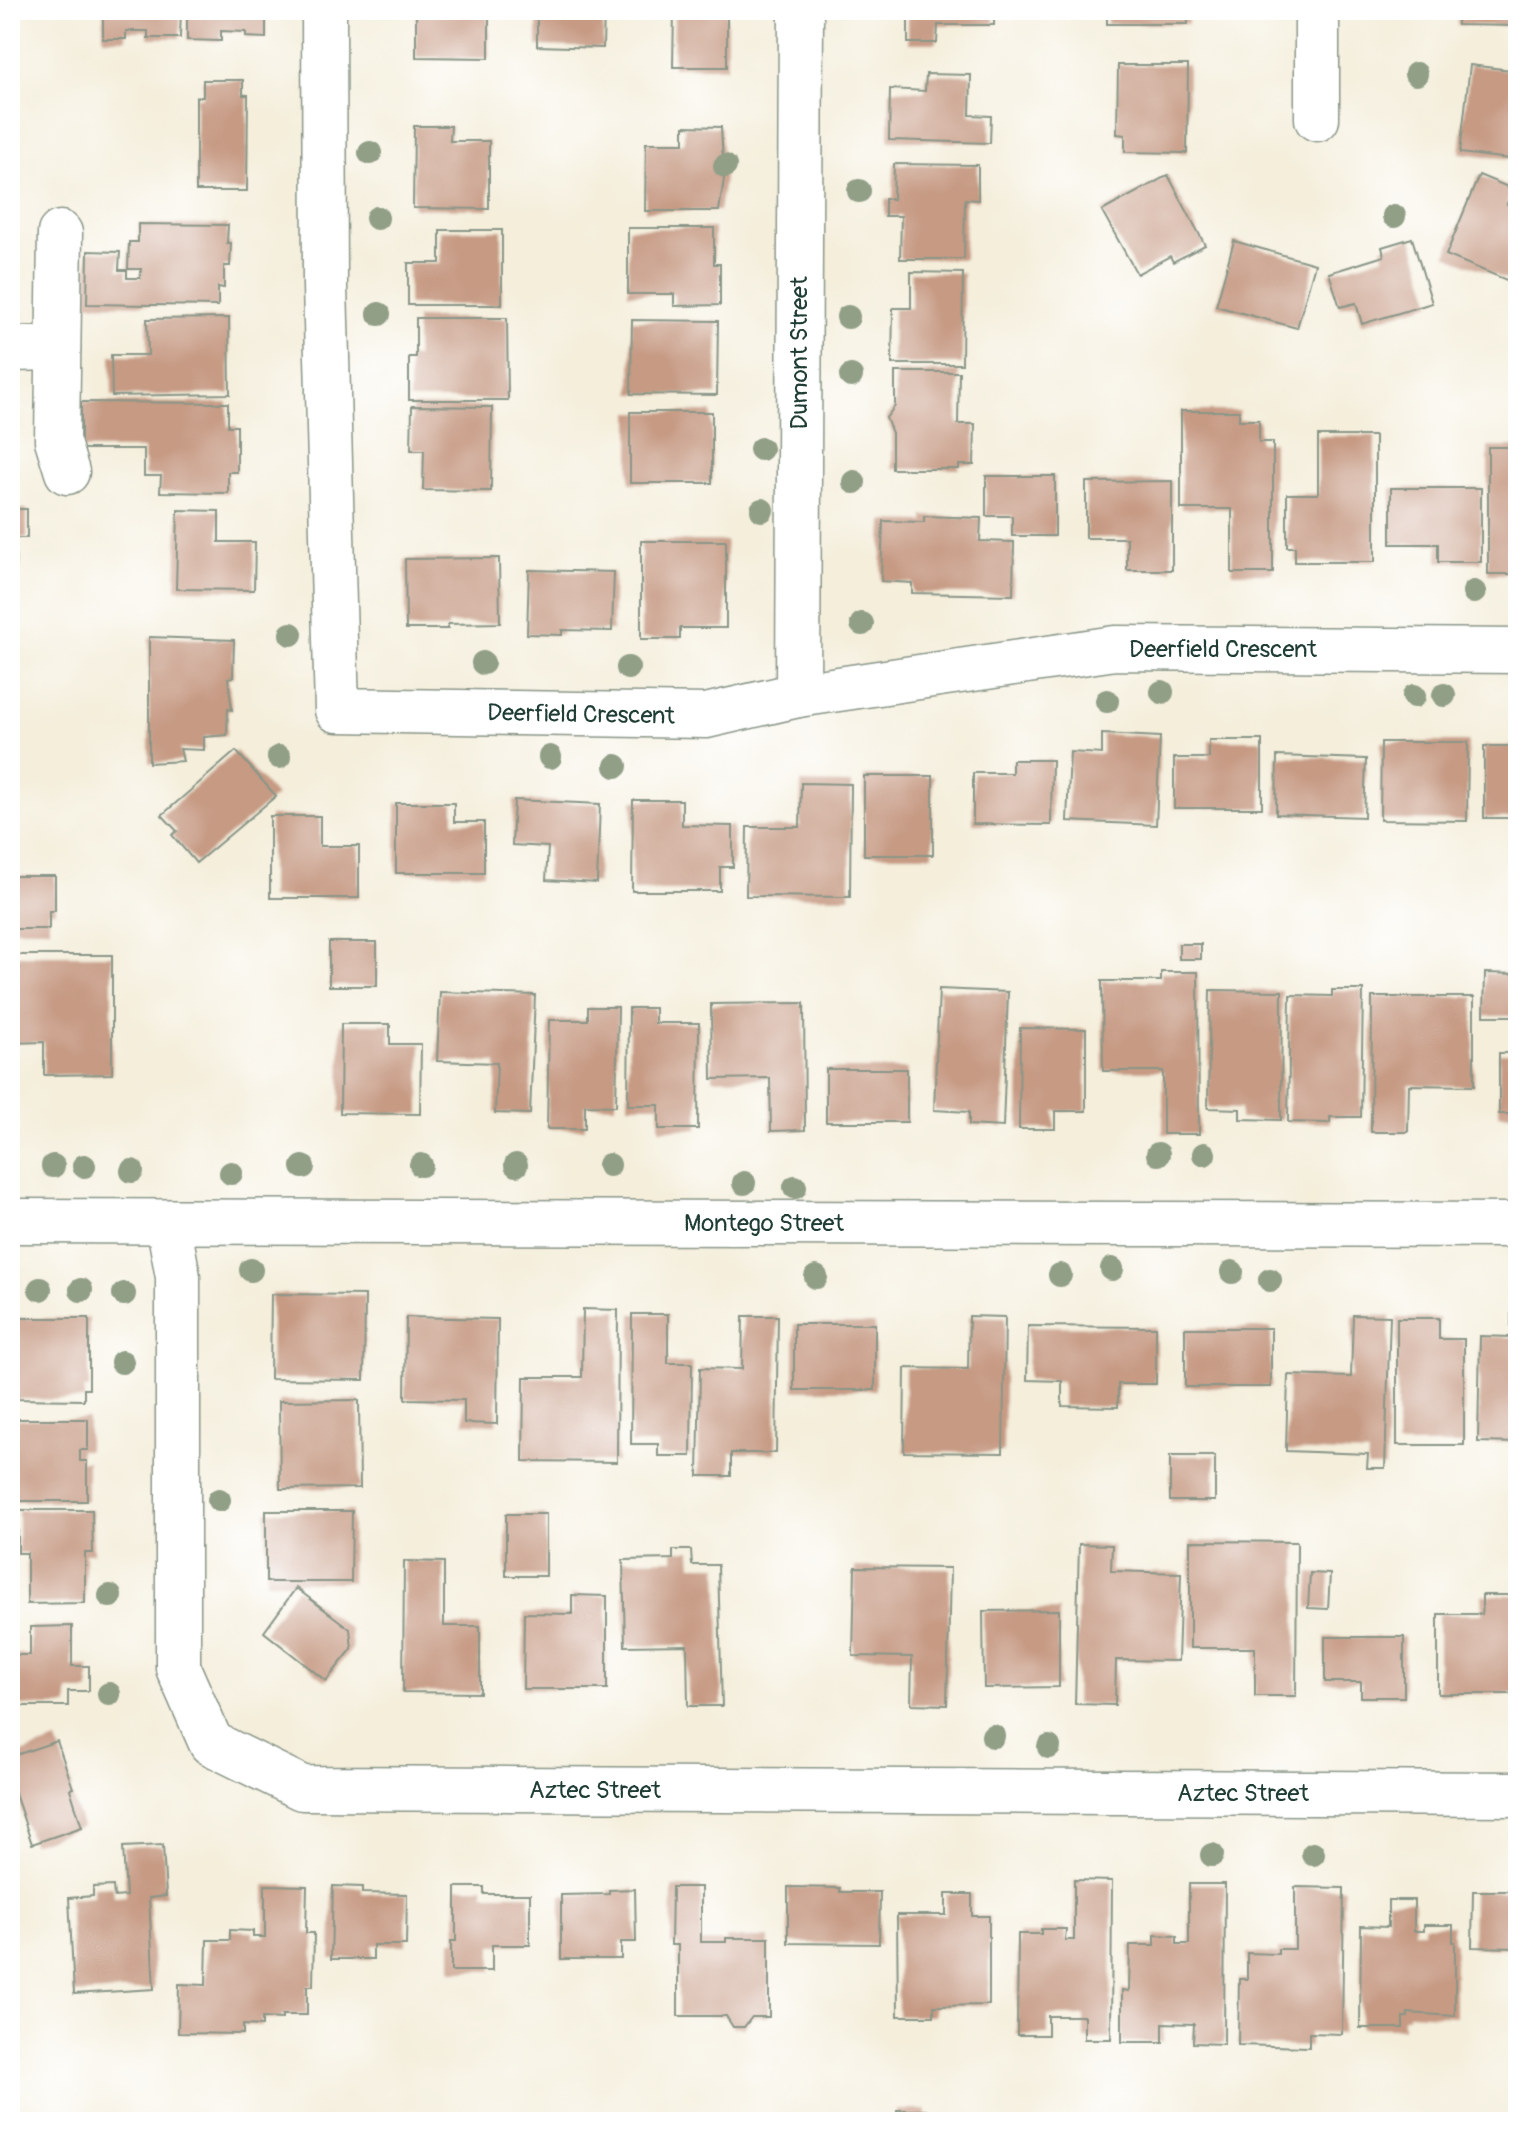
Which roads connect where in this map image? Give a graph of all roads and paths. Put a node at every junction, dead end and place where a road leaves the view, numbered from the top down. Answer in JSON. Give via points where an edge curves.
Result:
{"nodes":[{"id":1,"x":324,"y":10,"type":"edge"},
{"id":2,"x":801,"y":10,"type":"edge"},
{"id":3,"x":1317,"y":10,"type":"edge"},
{"id":4,"x":1317,"y":119,"type":"dead end"},
{"id":5,"x":60,"y":233,"type":"dead end"},
{"id":6,"x":58,"y":348,"type":"junction"},
{"id":7,"x":10,"y":349,"type":"edge"},
{"id":8,"x":67,"y":472,"type":"dead end"},
{"id":9,"x":1518,"y":651,"type":"edge"},
{"id":10,"x":798,"y":695,"type":"junction"},
{"id":11,"x":10,"y":1221,"type":"edge"},
{"id":12,"x":168,"y":1222,"type":"junction"},
{"id":13,"x":1518,"y":1225,"type":"edge"},
{"id":14,"x":1518,"y":1794,"type":"edge"}],
"edges":[{"from":1,"to":10,"type":"street","name":"Deerfield Crescent","via":[[325,286],[337,710],[706,716]]},
{"from":2,"to":10,"type":"street","name":"Dumont Street"},
{"from":3,"to":4,"type":"street"},
{"from":5,"to":6,"type":"street"},
{"from":6,"to":7,"type":"street"},
{"from":6,"to":8,"type":"street","via":[[57,440]]},
{"from":9,"to":10,"type":"street","name":"Deerfield Crescent","via":[[1115,648]]},
{"from":11,"to":12,"type":"street","name":"Montego Street"},
{"from":12,"to":13,"type":"street","name":"Montego Street"},
{"from":12,"to":14,"type":"street","name":"Aztec Street","via":[[178,1277],[178,1668],[211,1743],[302,1788]]}]}
